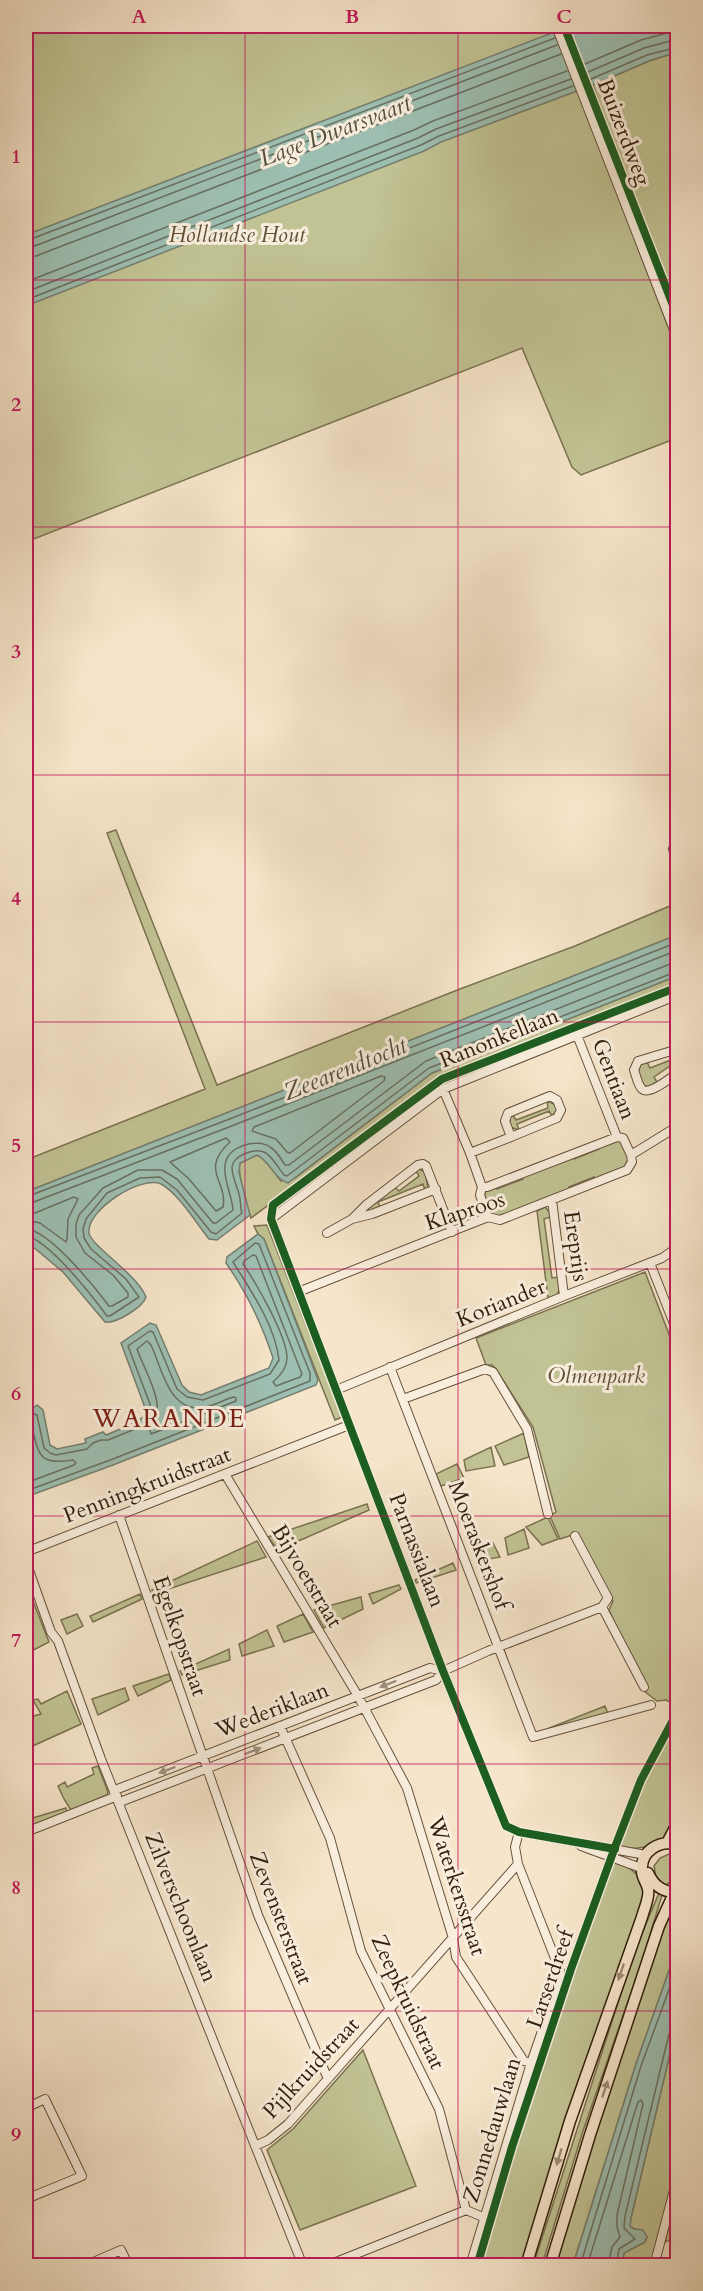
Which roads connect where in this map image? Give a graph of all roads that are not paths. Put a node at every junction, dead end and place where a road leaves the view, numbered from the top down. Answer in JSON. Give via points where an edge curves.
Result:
{"nodes":[{"id":1,"x":556,"y":26,"type":"edge"},
{"id":2,"x":678,"y":340,"type":"edge"},
{"id":3,"x":678,"y":837,"type":"edge"},
{"id":4,"x":678,"y":865,"type":"edge"},
{"id":5,"x":678,"y":995,"type":"edge"},
{"id":6,"x":577,"y":1035,"type":"junction"},
{"id":7,"x":678,"y":1049,"type":"edge"},
{"id":8,"x":678,"y":1073,"type":"edge"},
{"id":9,"x":442,"y":1089,"type":"junction"},
{"id":10,"x":678,"y":1126,"type":"edge"},
{"id":11,"x":511,"y":1137,"type":"junction"},
{"id":12,"x":616,"y":1137,"type":"junction"},
{"id":13,"x":470,"y":1153,"type":"junction"},
{"id":14,"x":631,"y":1155,"type":"junction"},
{"id":15,"x":482,"y":1187,"type":"junction"},
{"id":16,"x":436,"y":1190,"type":"junction"},
{"id":17,"x":552,"y":1200,"type":"junction"},
{"id":18,"x":488,"y":1217,"type":"junction"},
{"id":19,"x":271,"y":1219,"type":"joint"},
{"id":20,"x":352,"y":1219,"type":"junction"},
{"id":21,"x":452,"y":1232,"type":"junction"},
{"id":22,"x":327,"y":1233,"type":"dead end"},
{"id":23,"x":678,"y":1246,"type":"edge"},
{"id":24,"x":650,"y":1263,"type":"junction"},
{"id":25,"x":298,"y":1292,"type":"junction"},
{"id":26,"x":564,"y":1296,"type":"junction"},
{"id":27,"x":678,"y":1334,"type":"edge"},
{"id":28,"x":390,"y":1367,"type":"junction"},
{"id":29,"x":336,"y":1390,"type":"junction"},
{"id":30,"x":403,"y":1399,"type":"junction"},
{"id":31,"x":349,"y":1425,"type":"junction"},
{"id":32,"x":225,"y":1474,"type":"junction"},
{"id":33,"x":548,"y":1514,"type":"dead end"},
{"id":34,"x":119,"y":1515,"type":"junction"},
{"id":35,"x":575,"y":1536,"type":"dead end"},
{"id":36,"x":26,"y":1552,"type":"edge"},
{"id":37,"x":26,"y":1562,"type":"edge"},
{"id":38,"x":602,"y":1607,"type":"junction"},
{"id":39,"x":499,"y":1647,"type":"junction"},
{"id":40,"x":443,"y":1671,"type":"junction"},
{"id":41,"x":644,"y":1687,"type":"dead end"},
{"id":42,"x":358,"y":1696,"type":"junction"},
{"id":43,"x":651,"y":1705,"type":"dead end"},
{"id":44,"x":364,"y":1708,"type":"junction"},
{"id":45,"x":280,"y":1726,"type":"junction"},
{"id":46,"x":285,"y":1738,"type":"junction"},
{"id":47,"x":203,"y":1756,"type":"junction"},
{"id":48,"x":206,"y":1768,"type":"junction"},
{"id":49,"x":117,"y":1796,"type":"junction"},
{"id":50,"x":678,"y":1822,"type":"edge"},
{"id":51,"x":26,"y":1832,"type":"edge"},
{"id":52,"x":519,"y":1832,"type":"junction"},
{"id":53,"x":674,"y":1842,"type":"edge"},
{"id":54,"x":576,"y":1843,"type":"junction"},
{"id":55,"x":646,"y":1855,"type":"junction"},
{"id":56,"x":518,"y":1864,"type":"junction"},
{"id":57,"x":645,"y":1870,"type":"junction"},
{"id":58,"x":650,"y":1884,"type":"junction"},
{"id":59,"x":674,"y":1891,"type":"edge"},
{"id":60,"x":453,"y":1938,"type":"junction"},
{"id":61,"x":390,"y":2010,"type":"junction"},
{"id":62,"x":531,"y":2063,"type":"junction"},
{"id":63,"x":328,"y":2079,"type":"junction"},
{"id":64,"x":26,"y":2108,"type":"edge"},
{"id":65,"x":255,"y":2146,"type":"junction"},
{"id":66,"x":678,"y":2175,"type":"edge"},
{"id":67,"x":26,"y":2199,"type":"edge"},
{"id":68,"x":465,"y":2210,"type":"junction"},
{"id":69,"x":483,"y":2217,"type":"junction"},
{"id":70,"x":84,"y":2265,"type":"edge"},
{"id":71,"x":129,"y":2265,"type":"edge"},
{"id":72,"x":303,"y":2265,"type":"edge"},
{"id":73,"x":326,"y":2265,"type":"edge"},
{"id":74,"x":470,"y":2265,"type":"edge"},
{"id":75,"x":526,"y":2265,"type":"edge"},
{"id":76,"x":550,"y":2265,"type":"edge"},
{"id":77,"x":654,"y":2265,"type":"edge"}],
"edges":[{"from":1,"to":2,"type":"street","name":"Buizerdweg"},
{"from":3,"to":4,"type":"street","via":[[674,849]]},
{"from":5,"to":6,"type":"street","name":"Ranonkellaan"},
{"from":6,"to":9,"type":"street","name":"Ranonkellaan"},
{"from":6,"to":12,"type":"street","name":"Gentiaan"},
{"from":7,"to":8,"type":"street","via":[[638,1061],[634,1070],[645,1091]]},
{"from":9,"to":13,"type":"street"},
{"from":9,"to":19,"type":"street","name":"Ranonkellaan"},
{"from":10,"to":14,"type":"street","name":"Klaproos"},
{"from":11,"to":11,"type":"street","via":[[557,1118],[561,1110],[557,1100],[550,1096],[508,1113],[505,1121]]},
{"from":11,"to":13,"type":"street"},
{"from":12,"to":14,"type":"street","via":[[623,1138]]},
{"from":12,"to":15,"type":"street","name":"Klaproos"},
{"from":13,"to":15,"type":"street"},
{"from":14,"to":17,"type":"street","name":"Klaproos","via":[[627,1170]]},
{"from":15,"to":18,"type":"street","via":[[480,1195]]},
{"from":16,"to":20,"type":"street"},
{"from":16,"to":20,"type":"street","via":[[426,1166],[418,1165]]},
{"from":16,"to":21,"type":"street"},
{"from":17,"to":18,"type":"street","name":"Klaproos","via":[[500,1220]]},
{"from":17,"to":26,"type":"street","name":"Ereprijs"},
{"from":18,"to":21,"type":"street","name":"Klaproos"},
{"from":19,"to":25,"type":"street","name":"Parnassialaan"},
{"from":20,"to":22,"type":"street"},
{"from":21,"to":25,"type":"street","name":"Klaproos"},
{"from":23,"to":24,"type":"street","name":"Koriander"},
{"from":24,"to":26,"type":"street","name":"Koriander"},
{"from":24,"to":27,"type":"street"},
{"from":25,"to":29,"type":"street","name":"Parnassialaan"},
{"from":26,"to":28,"type":"street","name":"Koriander"},
{"from":28,"to":29,"type":"street","name":"Koriander"},
{"from":28,"to":30,"type":"street","name":"Moeraskershof"},
{"from":29,"to":31,"type":"street","name":"Parnassialaan"},
{"from":30,"to":33,"type":"street","via":[[485,1369],[493,1371],[527,1429]]},
{"from":30,"to":39,"type":"street","name":"Moeraskershof"},
{"from":31,"to":32,"type":"street","name":"Penningkruidstraat"},
{"from":31,"to":40,"type":"street","name":"Parnassialaan"},
{"from":32,"to":34,"type":"street","name":"Penningkruidstraat"},
{"from":32,"to":42,"type":"street","name":"Bijvoetstraat"},
{"from":34,"to":36,"type":"street","name":"Penningkruidstraat"},
{"from":34,"to":47,"type":"street","name":"Egelkopstraat"},
{"from":35,"to":38,"type":"street","via":[[608,1598]]},
{"from":37,"to":49,"type":"street","name":"Zilverschoonlaan"},
{"from":38,"to":39,"type":"street","name":"Wederiklaan"},
{"from":38,"to":41,"type":"street"},
{"from":39,"to":40,"type":"street","name":"Wederiklaan"},
{"from":39,"to":43,"type":"street","name":"Moeraskershof","via":[[533,1737]]},
{"from":40,"to":42,"type":"street","name":"Wederiklaan","one_way":true,"via":[[430,1668]]},
{"from":40,"to":44,"type":"street","name":"Wederiklaan","via":[[436,1680]]},
{"from":40,"to":52,"type":"street","name":"Parnassialaan","via":[[506,1826]]},
{"from":42,"to":44,"type":"street","name":"Bijvoetstraat"},
{"from":42,"to":45,"type":"street","name":"Wederiklaan"},
{"from":44,"to":46,"type":"street","name":"Wederiklaan"},
{"from":44,"to":60,"type":"street","name":"Waterkersstraat","via":[[407,1788]]},
{"from":45,"to":46,"type":"street","name":"Zeepkruidstraat"},
{"from":45,"to":47,"type":"street","name":"Wederiklaan"},
{"from":48,"to":46,"type":"street","name":"Wederiklaan","one_way":true},
{"from":46,"to":61,"type":"street","name":"Zeepkruidstraat","via":[[330,1838],[361,1951]]},
{"from":47,"to":48,"type":"street","name":"Egelkopstraat"},
{"from":47,"to":49,"type":"street","name":"Wederiklaan","one_way":true},
{"from":48,"to":49,"type":"street","name":"Wederiklaan"},
{"from":48,"to":63,"type":"street","name":"Zevensterstraat","via":[[258,1915]]},
{"from":49,"to":51,"type":"street","name":"Wederiklaan"},
{"from":49,"to":65,"type":"street","name":"Zilverschoonlaan"},
{"from":50,"to":53,"type":"main road"},
{"from":52,"to":54,"type":"street"},
{"from":52,"to":56,"type":"street","via":[[515,1847]]},
{"from":53,"to":55,"type":"main road","via":[[653,1848]]},
{"from":53,"to":57,"type":"main road","via":[[669,1849],[653,1856]]},
{"from":54,"to":55,"type":"street"},
{"from":54,"to":57,"type":"street"},
{"from":55,"to":57,"type":"main road"},
{"from":56,"to":60,"type":"street","name":"Pijlkruidstraat"},
{"from":56,"to":62,"type":"street","name":"Zonnedauwlaan","via":[[560,1971]]},
{"from":57,"to":58,"type":"main road"},
{"from":58,"to":59,"type":"main road"},
{"from":58,"to":75,"type":"main road","one_way":true},
{"from":76,"to":59,"type":"main road","one_way":true,"via":[[659,1926]]},
{"from":60,"to":61,"type":"street","name":"Pijlkruidstraat"},
{"from":60,"to":62,"type":"street","name":"Waterkersstraat","via":[[456,1957],[524,2061]]},
{"from":61,"to":63,"type":"street","name":"Pijlkruidstraat"},
{"from":61,"to":68,"type":"street","name":"Zeepkruidstraat","via":[[439,2109]]},
{"from":62,"to":69,"type":"street","name":"Zonnedauwlaan"},
{"from":63,"to":65,"type":"street","name":"Pijlkruidstraat","via":[[288,2124]]},
{"from":64,"to":67,"type":"street","via":[[45,2099],[82,2176]]},
{"from":65,"to":72,"type":"street","name":"Zilverschoonlaan"},
{"from":66,"to":77,"type":"street"},
{"from":68,"to":69,"type":"street"},
{"from":68,"to":73,"type":"street"},
{"from":69,"to":74,"type":"street","name":"Zonnedauwlaan"},
{"from":70,"to":71,"type":"street","via":[[121,2250]]}]}
